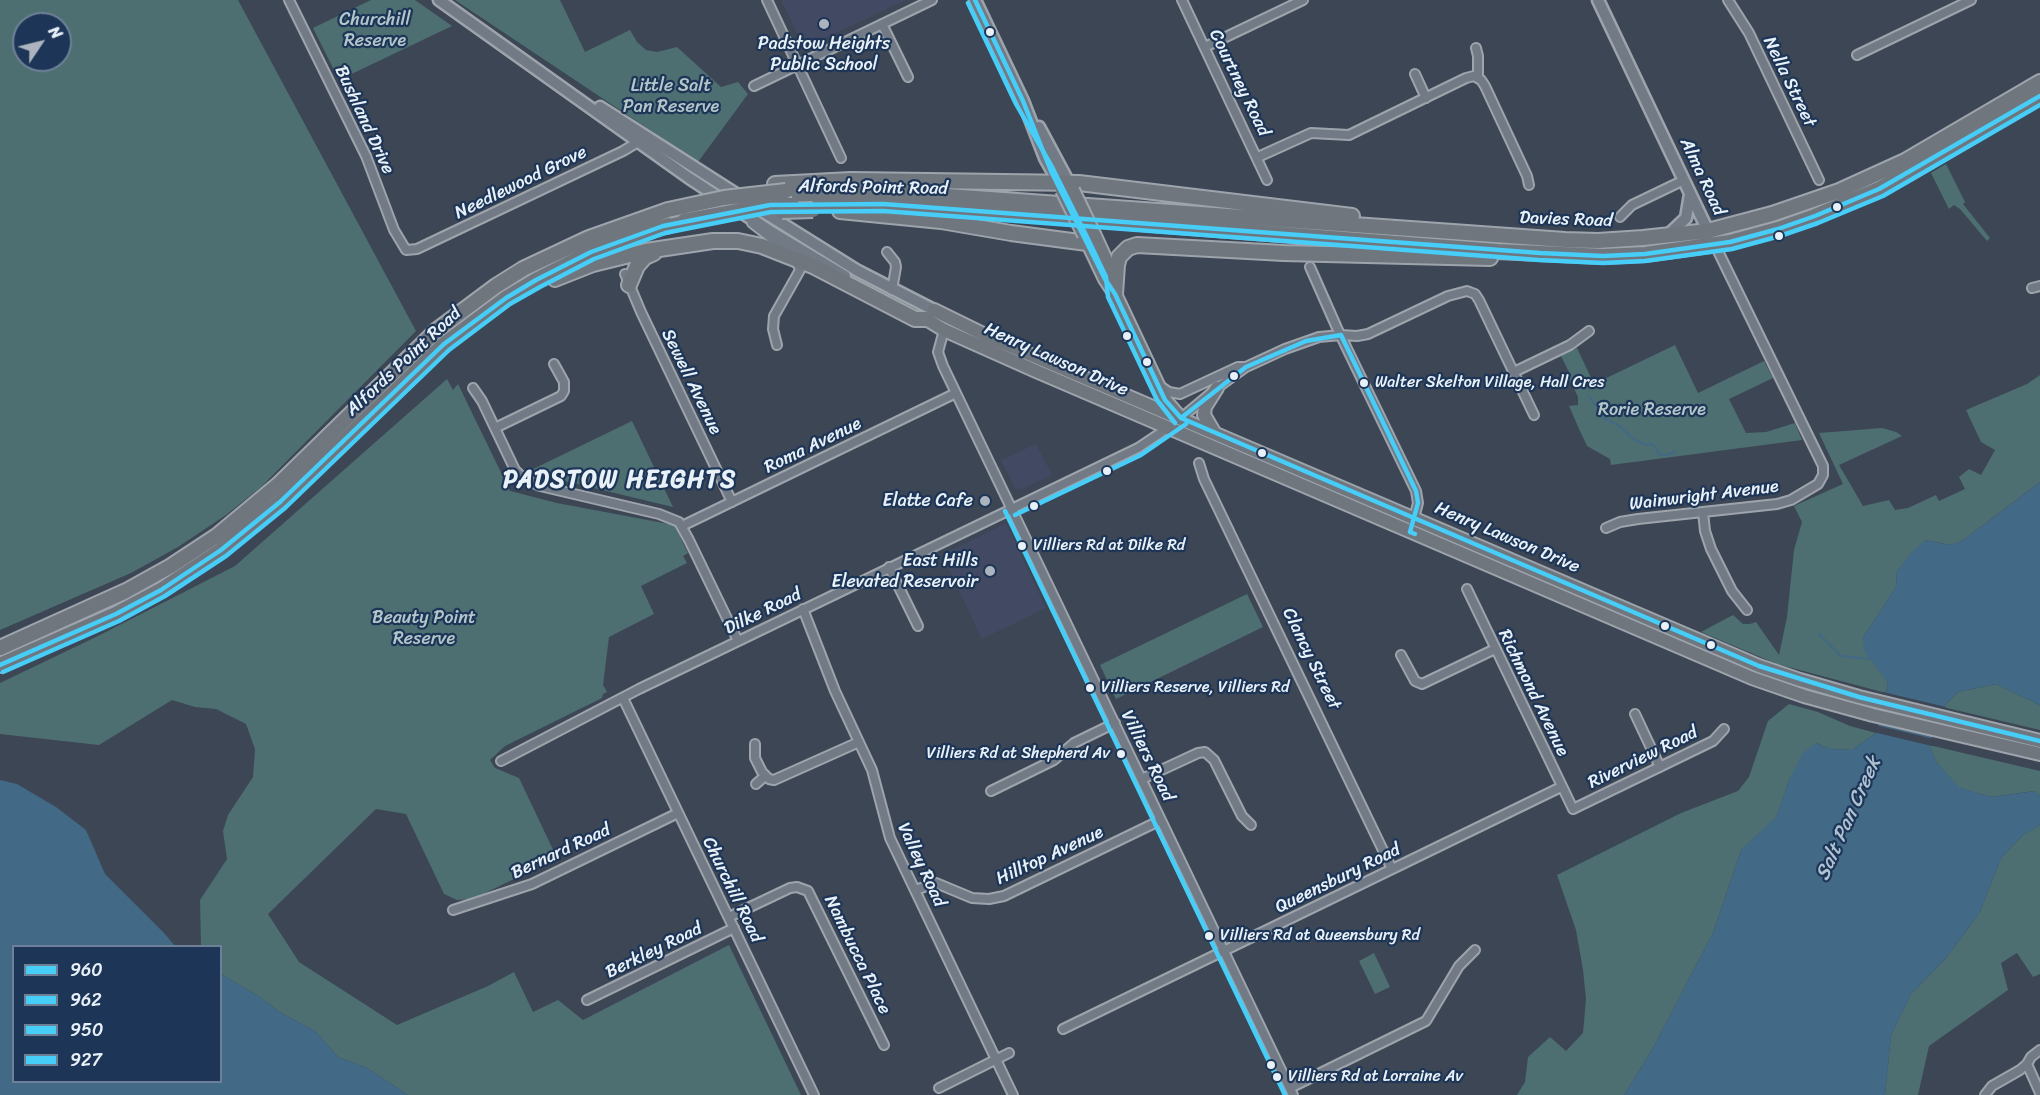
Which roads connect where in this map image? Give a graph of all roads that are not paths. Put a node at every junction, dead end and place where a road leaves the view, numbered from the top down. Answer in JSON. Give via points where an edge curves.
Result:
{"nodes":[{"id":1,"x":290,"y":0,"type":"edge"},
{"id":2,"x":439,"y":0,"type":"edge"},
{"id":3,"x":767,"y":0,"type":"edge"},
{"id":4,"x":932,"y":0,"type":"edge"},
{"id":5,"x":975,"y":0,"type":"edge"},
{"id":6,"x":1182,"y":0,"type":"edge"},
{"id":7,"x":1303,"y":0,"type":"edge"},
{"id":8,"x":1598,"y":0,"type":"edge"},
{"id":9,"x":1728,"y":0,"type":"edge"},
{"id":10,"x":1971,"y":0,"type":"edge"},
{"id":11,"x":882,"y":24,"type":"junction"},
{"id":12,"x":1205,"y":47,"type":"junction"},
{"id":13,"x":1476,"y":48,"type":"dead end"},
{"id":14,"x":1857,"y":55,"type":"dead end"},
{"id":15,"x":798,"y":65,"type":"junction"},
{"id":16,"x":1415,"y":74,"type":"dead end"},
{"id":17,"x":908,"y":77,"type":"dead end"},
{"id":18,"x":1478,"y":77,"type":"junction"},
{"id":19,"x":2040,"y":82,"type":"edge"},
{"id":20,"x":754,"y":86,"type":"dead end"},
{"id":21,"x":2040,"y":96,"type":"edge"},
{"id":22,"x":1426,"y":98,"type":"junction"},
{"id":23,"x":641,"y":139,"type":"junction"},
{"id":24,"x":1258,"y":157,"type":"junction"},
{"id":25,"x":841,"y":158,"type":"dead end"},
{"id":26,"x":1267,"y":180,"type":"dead end"},
{"id":27,"x":1684,"y":180,"type":"junction"},
{"id":28,"x":1819,"y":180,"type":"dead end"},
{"id":29,"x":1529,"y":185,"type":"dead end"},
{"id":30,"x":780,"y":187,"type":"junction"},
{"id":31,"x":1064,"y":194,"type":"junction"},
{"id":32,"x":1690,"y":194,"type":"junction"},
{"id":33,"x":732,"y":205,"type":"junction"},
{"id":34,"x":813,"y":206,"type":"junction"},
{"id":35,"x":1620,"y":217,"type":"dead end"},
{"id":36,"x":1708,"y":231,"type":"junction"},
{"id":37,"x":1481,"y":234,"type":"junction"},
{"id":38,"x":1667,"y":236,"type":"junction"},
{"id":39,"x":1089,"y":238,"type":"junction"},
{"id":40,"x":682,"y":245,"type":"junction"},
{"id":41,"x":1715,"y":245,"type":"junction"},
{"id":42,"x":409,"y":251,"type":"joint"},
{"id":43,"x":887,"y":252,"type":"dead end"},
{"id":44,"x":1603,"y":256,"type":"junction"},
{"id":45,"x":796,"y":260,"type":"junction"},
{"id":46,"x":1310,"y":267,"type":"dead end"},
{"id":47,"x":627,"y":280,"type":"joint"},
{"id":48,"x":892,"y":290,"type":"junction"},
{"id":49,"x":1115,"y":294,"type":"junction"},
{"id":50,"x":930,"y":315,"type":"junction"},
{"id":51,"x":944,"y":330,"type":"junction"},
{"id":52,"x":1589,"y":331,"type":"dead end"},
{"id":53,"x":1341,"y":335,"type":"junction"},
{"id":54,"x":444,"y":344,"type":"junction"},
{"id":55,"x":777,"y":345,"type":"dead end"},
{"id":56,"x":554,"y":363,"type":"dead end"},
{"id":57,"x":1246,"y":367,"type":"junction"},
{"id":58,"x":1150,"y":369,"type":"junction"},
{"id":59,"x":1515,"y":372,"type":"junction"},
{"id":60,"x":1157,"y":383,"type":"junction"},
{"id":61,"x":473,"y":388,"type":"dead end"},
{"id":62,"x":1217,"y":388,"type":"junction"},
{"id":63,"x":563,"y":393,"type":"junction"},
{"id":64,"x":956,"y":393,"type":"junction"},
{"id":65,"x":571,"y":398,"type":"dead end"},
{"id":66,"x":1139,"y":400,"type":"junction"},
{"id":67,"x":1534,"y":415,"type":"dead end"},
{"id":68,"x":1180,"y":418,"type":"junction"},
{"id":69,"x":495,"y":428,"type":"junction"},
{"id":70,"x":1168,"y":428,"type":"junction"},
{"id":71,"x":1215,"y":432,"type":"junction"},
{"id":72,"x":1199,"y":464,"type":"dead end"},
{"id":73,"x":1823,"y":466,"type":"joint"},
{"id":74,"x":732,"y":502,"type":"junction"},
{"id":75,"x":1011,"y":508,"type":"junction"},
{"id":76,"x":1703,"y":512,"type":"junction"},
{"id":77,"x":1415,"y":519,"type":"junction"},
{"id":78,"x":682,"y":526,"type":"junction"},
{"id":79,"x":1606,"y":528,"type":"dead end"},
{"id":80,"x":1410,"y":532,"type":"junction"},
{"id":81,"x":889,"y":567,"type":"junction"},
{"id":82,"x":1467,"y":589,"type":"dead end"},
{"id":83,"x":803,"y":609,"type":"junction"},
{"id":84,"x":1746,"y":610,"type":"dead end"},
{"id":85,"x":918,"y":626,"type":"dead end"},
{"id":86,"x":738,"y":641,"type":"junction"},
{"id":87,"x":0,"y":648,"type":"edge"},
{"id":88,"x":1495,"y":650,"type":"junction"},
{"id":89,"x":1401,"y":655,"type":"dead end"},
{"id":90,"x":0,"y":665,"type":"edge"},
{"id":91,"x":623,"y":698,"type":"junction"},
{"id":92,"x":1635,"y":714,"type":"dead end"},
{"id":93,"x":1115,"y":723,"type":"junction"},
{"id":94,"x":1724,"y":729,"type":"dead end"},
{"id":95,"x":2040,"y":741,"type":"edge"},
{"id":96,"x":859,"y":742,"type":"junction"},
{"id":97,"x":755,"y":744,"type":"dead end"},
{"id":98,"x":2040,"y":754,"type":"edge"},
{"id":99,"x":501,"y":761,"type":"dead end"},
{"id":100,"x":1660,"y":767,"type":"junction"},
{"id":101,"x":765,"y":776,"type":"junction"},
{"id":102,"x":1142,"y":779,"type":"junction"},
{"id":103,"x":756,"y":784,"type":"dead end"},
{"id":104,"x":1561,"y":787,"type":"junction"},
{"id":105,"x":991,"y":791,"type":"dead end"},
{"id":106,"x":1573,"y":809,"type":"joint"},
{"id":107,"x":678,"y":813,"type":"junction"},
{"id":108,"x":1161,"y":820,"type":"junction"},
{"id":109,"x":1251,"y":825,"type":"dead end"},
{"id":110,"x":1392,"y":869,"type":"junction"},
{"id":111,"x":915,"y":890,"type":"junction"},
{"id":112,"x":453,"y":910,"type":"dead end"},
{"id":113,"x":729,"y":916,"type":"junction"},
{"id":114,"x":734,"y":928,"type":"junction"},
{"id":115,"x":1224,"y":951,"type":"junction"},
{"id":116,"x":1475,"y":951,"type":"dead end"},
{"id":117,"x":587,"y":1000,"type":"dead end"},
{"id":118,"x":1063,"y":1029,"type":"dead end"},
{"id":119,"x":884,"y":1045,"type":"dead end"},
{"id":120,"x":2040,"y":1050,"type":"edge"},
{"id":121,"x":1009,"y":1053,"type":"dead end"},
{"id":122,"x":996,"y":1059,"type":"junction"},
{"id":123,"x":2027,"y":1064,"type":"junction"},
{"id":124,"x":939,"y":1088,"type":"dead end"},
{"id":125,"x":1292,"y":1092,"type":"edge"},
{"id":126,"x":2040,"y":1093,"type":"edge"},
{"id":127,"x":814,"y":1095,"type":"edge"},
{"id":128,"x":1013,"y":1095,"type":"edge"},
{"id":129,"x":1985,"y":1095,"type":"edge"}],
"edges":[{"from":1,"to":42,"type":"street","name":"Bushland Drive","via":[[366,156],[397,236]]},
{"from":2,"to":23,"type":"main road","name":"Henry Lawson Drive"},
{"from":3,"to":15,"type":"street"},
{"from":4,"to":11,"type":"street"},
{"from":5,"to":31,"type":"main road"},
{"from":6,"to":12,"type":"street","name":"Courtney Road"},
{"from":7,"to":12,"type":"street"},
{"from":8,"to":27,"type":"main road","name":"Alma Road"},
{"from":9,"to":28,"type":"street","name":"Nella Street","via":[[1749,33]]},
{"from":10,"to":14,"type":"street"},
{"from":11,"to":15,"type":"street"},
{"from":11,"to":17,"type":"street"},
{"from":12,"to":24,"type":"street","name":"Courtney Road"},
{"from":13,"to":18,"type":"street"},
{"from":15,"to":20,"type":"street"},
{"from":15,"to":25,"type":"street"},
{"from":16,"to":22,"type":"street"},
{"from":18,"to":22,"type":"street","via":[[1466,78]]},
{"from":18,"to":29,"type":"street"},
{"from":19,"to":36,"type":"highway","name":"Davies Road","via":[[1864,181],[1772,214]]},
{"from":21,"to":41,"type":"highway","name":"Davies Road","via":[[1868,194],[1798,224]]},
{"from":22,"to":24,"type":"street","via":[[1349,135],[1311,134]]},
{"from":23,"to":33,"type":"main road","name":"Henry Lawson Drive"},
{"from":23,"to":42,"type":"street","name":"Needlewood Grove"},
{"from":23,"to":48,"type":"main road","name":"Henry Lawson Drive"},
{"from":24,"to":26,"type":"street","name":"Courtney Road"},
{"from":27,"to":32,"type":"main road","name":"Alma Road"},
{"from":27,"to":35,"type":"street","via":[[1632,205]]},
{"from":30,"to":31,"type":"highway","name":"Alfords Point Road"},
{"from":30,"to":31,"type":"highway","via":[[851,180]]},
{"from":30,"to":87,"type":"highway","name":"Alfords Point Road","bridge":true,"via":[[664,208],[523,269],[437,330],[278,485],[218,535],[126,591]]},
{"from":31,"to":34,"type":"highway","name":"Alfords Point Road","via":[[911,205]]},
{"from":31,"to":37,"type":"highway","name":"Davies Road"},
{"from":31,"to":37,"type":"highway","via":[[1447,226]]},
{"from":31,"to":39,"type":"main road","bridge":true},
{"from":31,"to":44,"type":"highway","name":"Davies Road","via":[[1135,224]]},
{"from":32,"to":36,"type":"main road","name":"Alma Road"},
{"from":32,"to":38,"type":"main road","via":[[1686,218]]},
{"from":33,"to":45,"type":"street"},
{"from":33,"to":50,"type":"main road","name":"Henry Lawson Drive","via":[[842,274]]},
{"from":34,"to":39,"type":"highway","via":[[1011,233]]},
{"from":34,"to":54,"type":"highway","name":"Alfords Point Road","bridge":true,"via":[[770,205],[684,221],[624,239],[555,269],[506,298]]},
{"from":36,"to":38,"type":"highway","name":"Davies Road"},
{"from":36,"to":41,"type":"highway","name":"Alma Road"},
{"from":37,"to":38,"type":"highway","name":"Davies Road","via":[[1598,241]]},
{"from":39,"to":49,"type":"main road","via":[[1113,276]]},
{"from":40,"to":45,"type":"highway","via":[[738,241]]},
{"from":40,"to":47,"type":"highway","via":[[645,257]]},
{"from":40,"to":54,"type":"highway","via":[[616,258],[569,273]]},
{"from":41,"to":44,"type":"highway","name":"Davies Road"},
{"from":41,"to":73,"type":"street","name":"Alma Road"},
{"from":43,"to":48,"type":"street","via":[[896,267]]},
{"from":44,"to":49,"type":"highway","via":[[1436,258],[1137,245],[1119,257]]},
{"from":45,"to":50,"type":"highway","via":[[915,319]]},
{"from":45,"to":55,"type":"street","via":[[799,273],[774,316]]},
{"from":46,"to":53,"type":"street"},
{"from":47,"to":74,"type":"street","name":"Sewell Avenue"},
{"from":48,"to":50,"type":"main road","name":"Henry Lawson Drive"},
{"from":49,"to":58,"type":"main road"},
{"from":50,"to":51,"type":"main road","name":"Henry Lawson Drive"},
{"from":50,"to":66,"type":"main road","name":"Henry Lawson Drive"},
{"from":51,"to":64,"type":"street","name":"Villiers Road","via":[[939,356]]},
{"from":51,"to":70,"type":"main road","name":"Henry Lawson Drive"},
{"from":52,"to":59,"type":"street","via":[[1570,345]]},
{"from":53,"to":57,"type":"street","via":[[1306,340]]},
{"from":53,"to":59,"type":"street","via":[[1368,334],[1467,291],[1479,300]]},
{"from":53,"to":77,"type":"street","via":[[1416,491]]},
{"from":54,"to":90,"type":"highway","name":"Alfords Point Road","via":[[280,502],[221,550],[124,610]]},
{"from":56,"to":63,"type":"street","via":[[564,382]]},
{"from":57,"to":60,"type":"street","via":[[1178,394]]},
{"from":57,"to":62,"type":"street"},
{"from":58,"to":60,"type":"main road"},
{"from":58,"to":66,"type":"main road","via":[[1153,391]]},
{"from":59,"to":67,"type":"street"},
{"from":60,"to":68,"type":"main road"},
{"from":61,"to":69,"type":"street"},
{"from":62,"to":68,"type":"street"},
{"from":62,"to":71,"type":"main road","via":[[1204,415]]},
{"from":63,"to":65,"type":"street"},
{"from":63,"to":69,"type":"street"},
{"from":64,"to":74,"type":"street","name":"Roma Avenue"},
{"from":64,"to":75,"type":"street","name":"Villiers Road"},
{"from":66,"to":68,"type":"main road","name":"Henry Lawson Drive"},
{"from":68,"to":70,"type":"main road"},
{"from":68,"to":71,"type":"main road","name":"Henry Lawson Drive"},
{"from":69,"to":78,"type":"street","via":[[515,470],[530,482],[669,517]]},
{"from":70,"to":75,"type":"street","name":"Dilke Road","via":[[1138,448]]},
{"from":70,"to":80,"type":"main road","name":"Henry Lawson Drive"},
{"from":71,"to":77,"type":"main road","name":"Henry Lawson Drive"},
{"from":72,"to":110,"type":"street","name":"Clancy Street"},
{"from":73,"to":76,"type":"street","name":"Wainwright Avenue","via":[[1818,484],[1791,500]]},
{"from":74,"to":78,"type":"street","name":"Roma Avenue"},
{"from":75,"to":81,"type":"street","name":"Dilke Road"},
{"from":75,"to":93,"type":"street","name":"Villiers Road"},
{"from":76,"to":79,"type":"street","name":"Wainwright Avenue","via":[[1638,519]]},
{"from":76,"to":84,"type":"street","via":[[1711,549]]},
{"from":77,"to":80,"type":"street"},
{"from":77,"to":95,"type":"main road","name":"Henry Lawson Drive","via":[[1759,666],[1859,697]]},
{"from":78,"to":86,"type":"street"},
{"from":80,"to":98,"type":"main road","name":"Henry Lawson Drive","via":[[1752,678],[1856,710]]},
{"from":81,"to":83,"type":"street","name":"Dilke Road"},
{"from":81,"to":85,"type":"street"},
{"from":82,"to":88,"type":"street","name":"Richmond Avenue"},
{"from":83,"to":86,"type":"street","name":"Dilke Road"},
{"from":83,"to":96,"type":"street","name":"Valley Road"},
{"from":86,"to":91,"type":"street","name":"Dilke Road"},
{"from":88,"to":89,"type":"street","via":[[1422,684],[1415,681]]},
{"from":88,"to":104,"type":"street","name":"Richmond Avenue"},
{"from":91,"to":99,"type":"street","name":"Dilke Road"},
{"from":91,"to":107,"type":"street","name":"Churchill Road"},
{"from":92,"to":100,"type":"street"},
{"from":93,"to":102,"type":"street","name":"Villiers Road"},
{"from":93,"to":105,"type":"street","via":[[1074,743],[1054,760]]},
{"from":94,"to":100,"type":"street","name":"Riverview Road","via":[[1713,741]]},
{"from":96,"to":101,"type":"street","via":[[778,779]]},
{"from":96,"to":111,"type":"street","name":"Valley Road","via":[[872,770],[887,831]]},
{"from":97,"to":101,"type":"street","via":[[755,758]]},
{"from":100,"to":106,"type":"street","name":"Riverview Road"},
{"from":101,"to":103,"type":"street"},
{"from":102,"to":108,"type":"street","name":"Villiers Road"},
{"from":102,"to":109,"type":"street","via":[[1205,752],[1214,760],[1242,816]]},
{"from":104,"to":106,"type":"street","name":"Richmond Avenue"},
{"from":104,"to":110,"type":"street","name":"Queensbury Road"},
{"from":107,"to":112,"type":"street","name":"Bernard Road","via":[[531,884]]},
{"from":107,"to":113,"type":"street","name":"Churchill Road"},
{"from":108,"to":111,"type":"street","name":"Hilltop Avenue","via":[[1004,896],[972,898],[936,883]]},
{"from":108,"to":115,"type":"street","name":"Villiers Road"},
{"from":110,"to":115,"type":"street","name":"Queensbury Road"},
{"from":111,"to":122,"type":"street","name":"Valley Road"},
{"from":113,"to":114,"type":"street","name":"Churchill Road"},
{"from":113,"to":119,"type":"street","name":"Nambucca Place","via":[[790,888],[808,891]]},
{"from":114,"to":117,"type":"street","name":"Berkley Road"},
{"from":114,"to":127,"type":"street","name":"Churchill Road"},
{"from":115,"to":118,"type":"street","name":"Queensbury Road"},
{"from":115,"to":125,"type":"street","name":"Villiers Road"},
{"from":116,"to":125,"type":"street","via":[[1459,966],[1426,1021]]},
{"from":120,"to":123,"type":"street"},
{"from":121,"to":122,"type":"street"},
{"from":122,"to":124,"type":"street"},
{"from":122,"to":128,"type":"street","name":"Valley Road"},
{"from":123,"to":126,"type":"street"},
{"from":123,"to":129,"type":"street","via":[[1992,1086]]}]}
